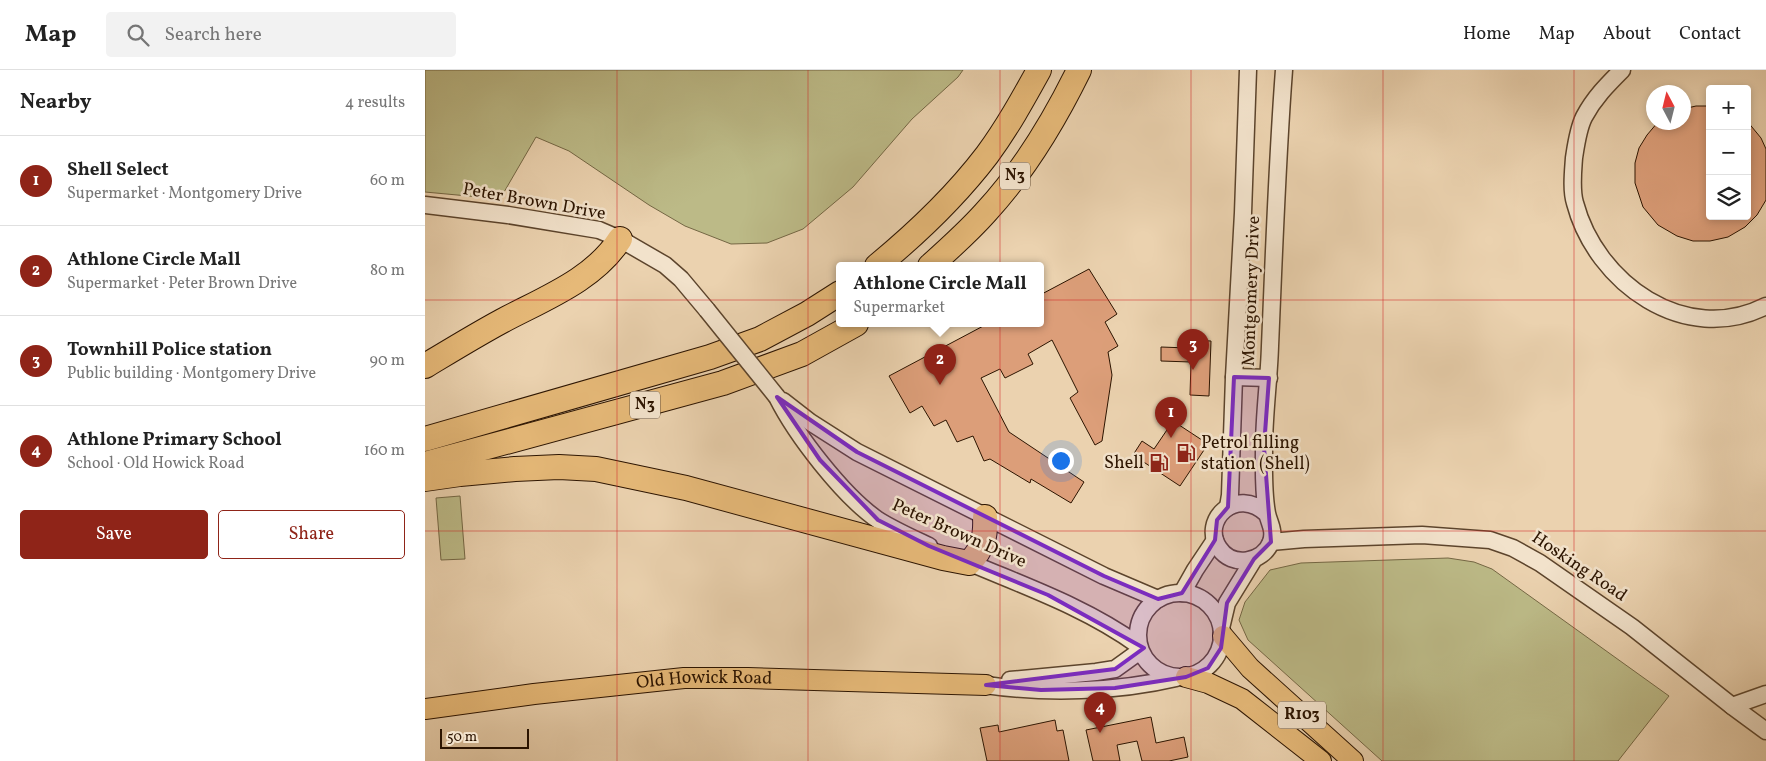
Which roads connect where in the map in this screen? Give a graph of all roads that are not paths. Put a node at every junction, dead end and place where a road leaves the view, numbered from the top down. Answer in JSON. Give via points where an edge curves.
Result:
{"nodes":[{"id":1,"x":1039,"y":70,"type":"edge"},
{"id":2,"x":1079,"y":70,"type":"edge"},
{"id":3,"x":1248,"y":70,"type":"edge"},
{"id":4,"x":1283,"y":70,"type":"edge"},
{"id":5,"x":1622,"y":70,"type":"edge"},
{"id":6,"x":425,"y":205,"type":"edge"},
{"id":7,"x":620,"y":239,"type":"junction"},
{"id":8,"x":882,"y":262,"type":"edge"},
{"id":9,"x":934,"y":262,"type":"edge"},
{"id":10,"x":836,"y":296,"type":"edge"},
{"id":11,"x":1766,"y":306,"type":"edge"},
{"id":12,"x":852,"y":327,"type":"edge"},
{"id":13,"x":425,"y":366,"type":"edge"},
{"id":14,"x":1234,"y":376,"type":"junction"},
{"id":15,"x":1269,"y":378,"type":"junction"},
{"id":16,"x":777,"y":397,"type":"junction"},
{"id":17,"x":425,"y":439,"type":"edge"},
{"id":18,"x":425,"y":464,"type":"edge"},
{"id":19,"x":425,"y":479,"type":"edge"},
{"id":20,"x":1228,"y":507,"type":"junction"},
{"id":21,"x":985,"y":517,"type":"junction"},
{"id":22,"x":1269,"y":518,"type":"junction"},
{"id":23,"x":1304,"y":539,"type":"junction"},
{"id":24,"x":1215,"y":540,"type":"junction"},
{"id":25,"x":1271,"y":542,"type":"junction"},
{"id":26,"x":1254,"y":559,"type":"junction"},
{"id":27,"x":969,"y":563,"type":"junction"},
{"id":28,"x":1182,"y":593,"type":"junction"},
{"id":29,"x":1158,"y":598,"type":"junction"},
{"id":30,"x":1222,"y":630,"type":"junction"},
{"id":31,"x":1139,"y":648,"type":"junction"},
{"id":32,"x":1181,"y":678,"type":"junction"},
{"id":33,"x":985,"y":685,"type":"junction"},
{"id":34,"x":1766,"y":694,"type":"edge"},
{"id":35,"x":1732,"y":706,"type":"junction"},
{"id":36,"x":425,"y":709,"type":"edge"},
{"id":37,"x":1766,"y":731,"type":"edge"},
{"id":38,"x":1321,"y":761,"type":"edge"},
{"id":39,"x":1353,"y":761,"type":"edge"}],
"edges":[{"from":1,"to":8,"type":"highway","number":"N3","via":[[1017,110],[981,161],[948,201]]},
{"from":2,"to":9,"type":"highway","number":"N3","via":[[1047,131],[1019,172],[985,213]]},
{"from":3,"to":14,"type":"street","name":"Montgomery Drive"},
{"from":4,"to":15,"type":"street","name":"Montgomery Drive"},
{"from":5,"to":11,"type":"street","via":[[1599,93],[1583,119],[1576,144],[1574,201],[1595,250],[1618,278],[1652,303],[1674,312],[1707,318],[1736,316]]},
{"from":6,"to":7,"type":"street","name":"Peter Brown Drive","via":[[571,225],[599,230]]},
{"from":7,"to":13,"type":"highway","via":[[611,254],[571,284]]},
{"from":7,"to":16,"type":"street","name":"Peter Brown Drive","bridge":true,"via":[[665,265],[681,279]]},
{"from":10,"to":17,"type":"highway","number":"N3","via":[[760,339],[710,357]]},
{"from":12,"to":18,"type":"highway","number":"N3","via":[[802,354],[723,384]]},
{"from":14,"to":15,"type":"street"},
{"from":14,"to":20,"type":"street","name":"Montgomery Drive"},
{"from":15,"to":22,"type":"street","name":"Montgomery Drive","via":[[1264,447]]},
{"from":16,"to":21,"type":"street","name":"Peter Brown Drive","via":[[857,452]]},
{"from":16,"to":27,"type":"street","name":"Peter Brown Drive","via":[[820,460],[859,504],[901,533]]},
{"from":19,"to":27,"type":"highway","via":[[515,468],[596,469],[685,488]]},
{"from":20,"to":22,"type":"street","via":[[1249,503],[1259,507]]},
{"from":20,"to":24,"type":"street","via":[[1217,520]]},
{"from":21,"to":27,"type":"highway","via":[[984,543]]},
{"from":21,"to":29,"type":"street","name":"Peter Brown Drive","via":[[1104,576]]},
{"from":22,"to":23,"type":"street"},
{"from":22,"to":25,"type":"street","via":[[1273,532]]},
{"from":23,"to":25,"type":"street","name":"Hosking Road"},
{"from":23,"to":35,"type":"street","name":"Hosking Road","via":[[1422,535],[1490,540],[1513,548],[1632,627]]},
{"from":24,"to":26,"type":"street","via":[[1219,548],[1234,560]]},
{"from":24,"to":28,"type":"street"},
{"from":25,"to":26,"type":"street","via":[[1264,553]]},
{"from":26,"to":30,"type":"street","via":[[1227,603]]},
{"from":27,"to":31,"type":"street","name":"Peter Brown Drive","via":[[1100,620]]},
{"from":28,"to":29,"type":"street"},
{"from":28,"to":30,"type":"street","number":"R103","via":[[1195,595],[1207,602],[1216,612]]},
{"from":29,"to":31,"type":"street","via":[[1141,618],[1137,631]]},
{"from":30,"to":32,"type":"street","via":[[1221,648],[1208,668]]},
{"from":30,"to":39,"type":"main road","number":"R103","via":[[1250,668]]},
{"from":31,"to":32,"type":"street","number":"R103","via":[[1154,669],[1164,675]]},
{"from":31,"to":33,"type":"street","name":"Old Howick Road","via":[[1115,669]]},
{"from":32,"to":33,"type":"street","name":"Old Howick Road","via":[[1105,688],[1010,689]]},
{"from":32,"to":38,"type":"main road","number":"R103","via":[[1207,683],[1241,699]]},
{"from":33,"to":36,"type":"main road","name":"Old Howick Road","via":[[684,678]]},
{"from":34,"to":35,"type":"street"},
{"from":35,"to":37,"type":"street","name":"Hosking Road"}]}
